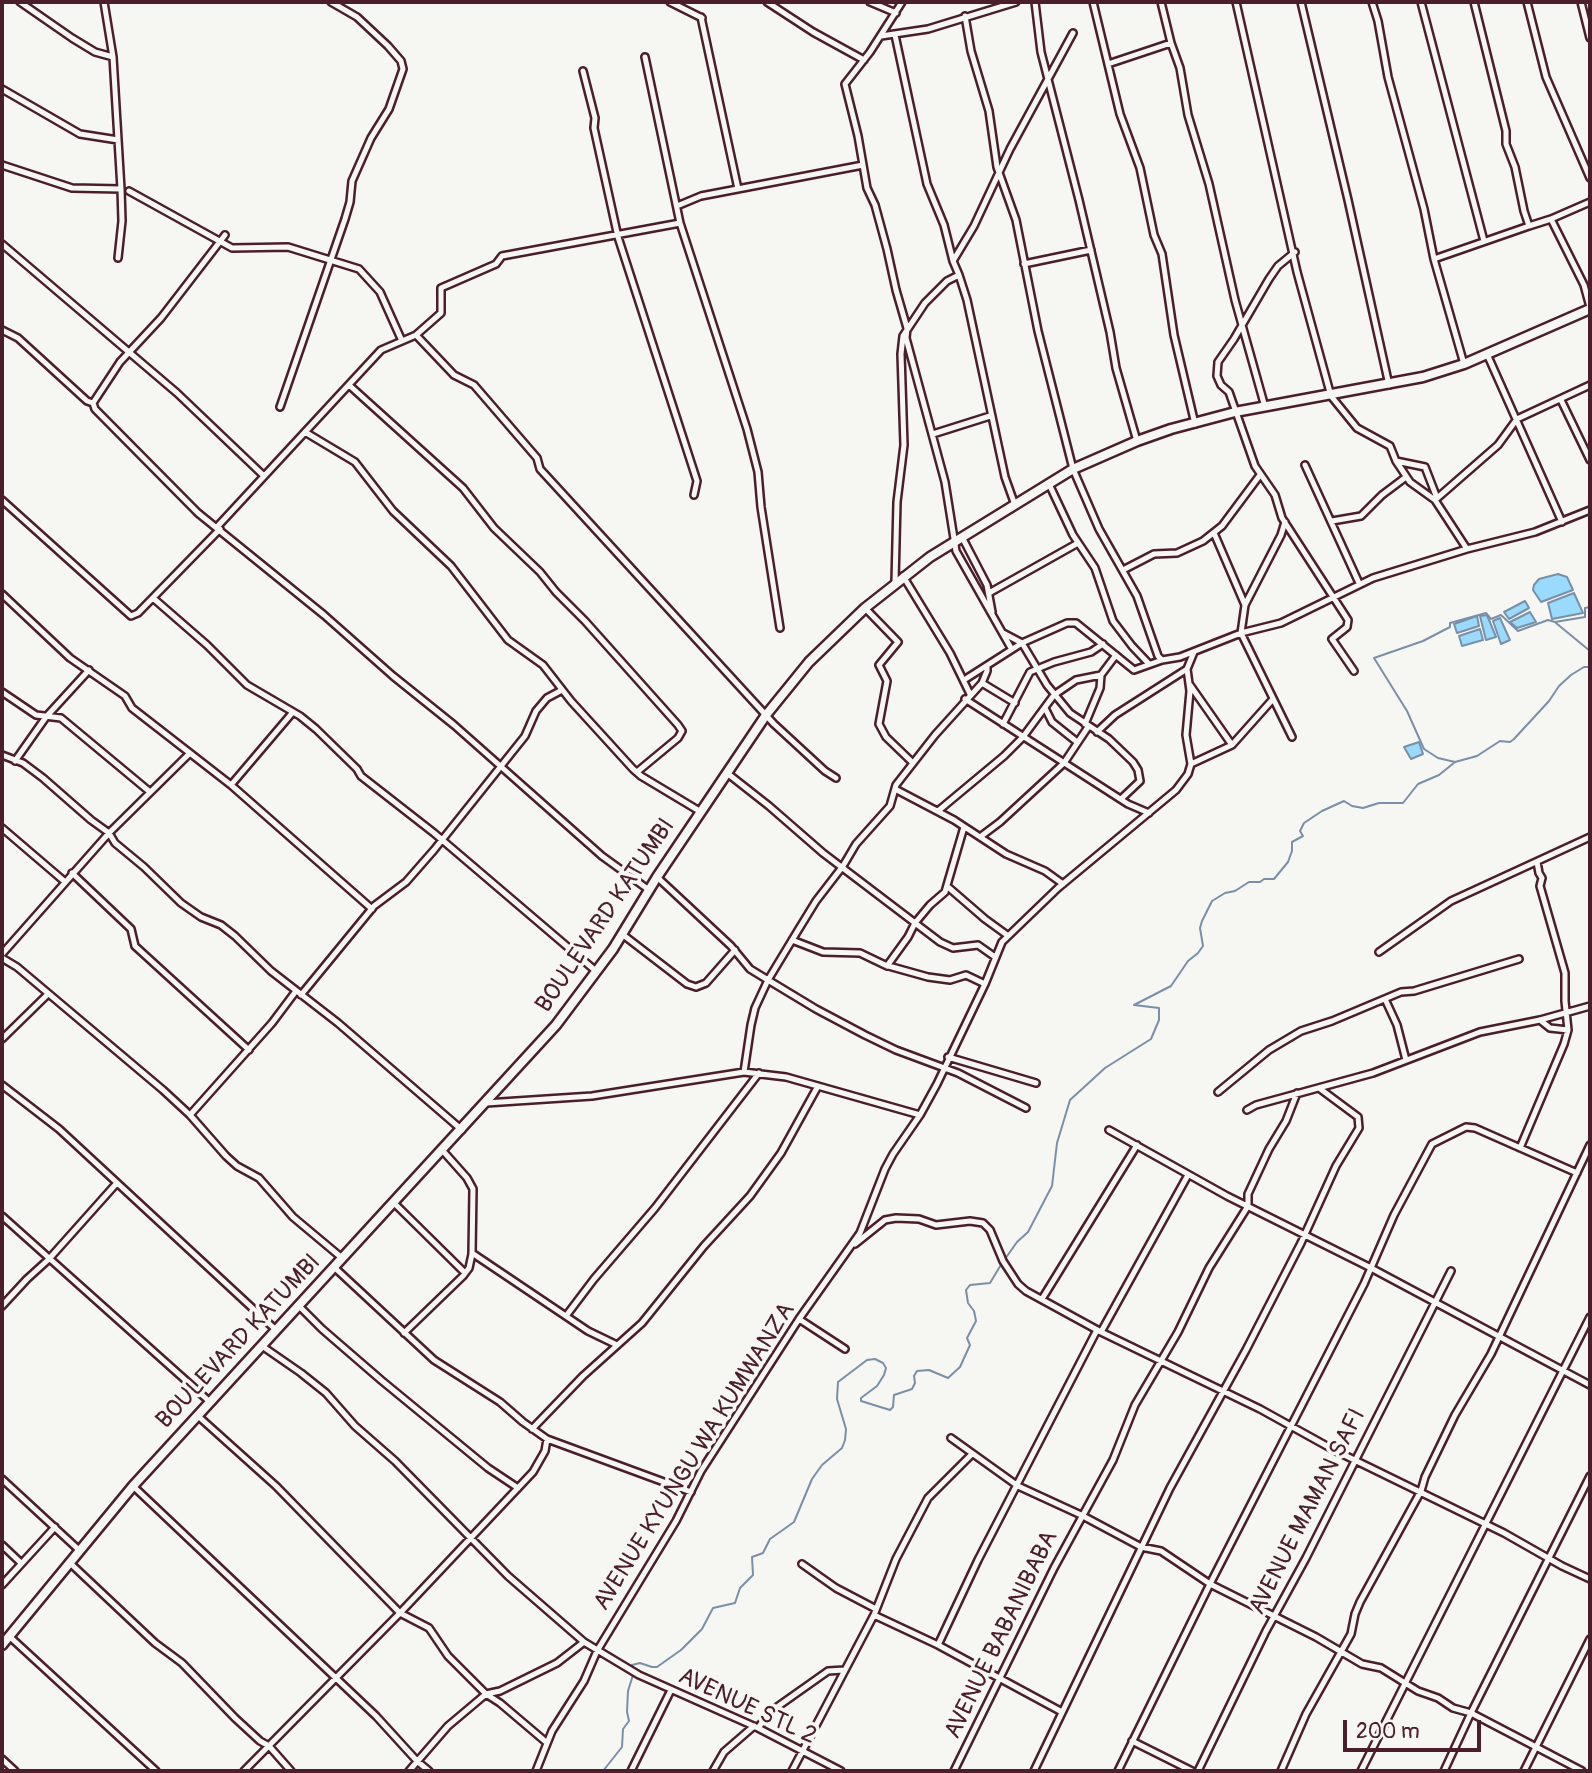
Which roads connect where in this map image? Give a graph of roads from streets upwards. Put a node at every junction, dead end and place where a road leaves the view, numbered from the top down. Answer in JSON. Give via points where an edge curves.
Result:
{"nodes":[{"id":1,"x":20,"y":2,"type":"edge"},
{"id":2,"x":104,"y":2,"type":"edge"},
{"id":3,"x":331,"y":2,"type":"edge"},
{"id":4,"x":670,"y":2,"type":"edge"},
{"id":5,"x":691,"y":2,"type":"edge"},
{"id":6,"x":767,"y":2,"type":"edge"},
{"id":7,"x":870,"y":2,"type":"edge"},
{"id":8,"x":902,"y":2,"type":"edge"},
{"id":9,"x":1016,"y":2,"type":"edge"},
{"id":10,"x":1035,"y":2,"type":"edge"},
{"id":11,"x":1093,"y":2,"type":"edge"},
{"id":12,"x":1161,"y":2,"type":"edge"},
{"id":13,"x":1236,"y":2,"type":"edge"},
{"id":14,"x":1301,"y":2,"type":"edge"},
{"id":15,"x":1372,"y":2,"type":"edge"},
{"id":16,"x":1420,"y":2,"type":"edge"},
{"id":17,"x":1474,"y":2,"type":"edge"},
{"id":18,"x":1527,"y":2,"type":"edge"},
{"id":19,"x":1581,"y":2,"type":"edge"},
{"id":20,"x":1590,"y":6,"type":"edge"},
{"id":21,"x":685,"y":10,"type":"junction"},
{"id":22,"x":1583,"y":10,"type":"junction"},
{"id":23,"x":896,"y":13,"type":"junction"},
{"id":24,"x":965,"y":16,"type":"junction"},
{"id":25,"x":1073,"y":33,"type":"dead end"},
{"id":26,"x":895,"y":35,"type":"junction"},
{"id":27,"x":881,"y":36,"type":"junction"},
{"id":28,"x":1590,"y":38,"type":"edge"},
{"id":29,"x":1171,"y":43,"type":"junction"},
{"id":30,"x":113,"y":57,"type":"junction"},
{"id":31,"x":645,"y":57,"type":"dead end"},
{"id":32,"x":863,"y":60,"type":"junction"},
{"id":33,"x":1108,"y":64,"type":"junction"},
{"id":34,"x":583,"y":71,"type":"dead end"},
{"id":35,"x":1048,"y":79,"type":"junction"},
{"id":36,"x":2,"y":89,"type":"edge"},
{"id":37,"x":118,"y":140,"type":"junction"},
{"id":38,"x":2,"y":165,"type":"edge"},
{"id":39,"x":863,"y":165,"type":"junction"},
{"id":40,"x":999,"y":173,"type":"junction"},
{"id":41,"x":1590,"y":178,"type":"edge"},
{"id":42,"x":121,"y":189,"type":"junction"},
{"id":43,"x":738,"y":189,"type":"junction"},
{"id":44,"x":129,"y":191,"type":"dead end"},
{"id":45,"x":1590,"y":202,"type":"edge"},
{"id":46,"x":677,"y":206,"type":"junction"},
{"id":47,"x":1551,"y":219,"type":"junction"},
{"id":48,"x":680,"y":223,"type":"junction"},
{"id":49,"x":1529,"y":226,"type":"junction"},
{"id":50,"x":225,"y":235,"type":"dead end"},
{"id":51,"x":618,"y":235,"type":"junction"},
{"id":52,"x":220,"y":241,"type":"junction"},
{"id":53,"x":1484,"y":241,"type":"junction"},
{"id":54,"x":2,"y":244,"type":"edge"},
{"id":55,"x":1091,"y":250,"type":"junction"},
{"id":56,"x":1294,"y":252,"type":"junction"},
{"id":57,"x":118,"y":258,"type":"dead end"},
{"id":58,"x":1434,"y":259,"type":"junction"},
{"id":59,"x":329,"y":260,"type":"junction"},
{"id":60,"x":953,"y":261,"type":"junction"},
{"id":61,"x":1024,"y":264,"type":"junction"},
{"id":62,"x":959,"y":275,"type":"junction"},
{"id":63,"x":1590,"y":308,"type":"edge"},
{"id":64,"x":1242,"y":325,"type":"junction"},
{"id":65,"x":907,"y":328,"type":"junction"},
{"id":66,"x":2,"y":330,"type":"edge"},
{"id":67,"x":416,"y":335,"type":"junction"},
{"id":68,"x":402,"y":341,"type":"junction"},
{"id":69,"x":129,"y":352,"type":"junction"},
{"id":70,"x":1487,"y":354,"type":"junction"},
{"id":71,"x":1464,"y":364,"type":"junction"},
{"id":72,"x":349,"y":385,"type":"junction"},
{"id":73,"x":1389,"y":385,"type":"junction"},
{"id":74,"x":1590,"y":386,"type":"edge"},
{"id":75,"x":1331,"y":396,"type":"junction"},
{"id":76,"x":1561,"y":400,"type":"junction"},
{"id":77,"x":93,"y":403,"type":"junction"},
{"id":78,"x":280,"y":407,"type":"dead end"},
{"id":79,"x":1265,"y":407,"type":"junction"},
{"id":80,"x":1234,"y":412,"type":"junction"},
{"id":81,"x":990,"y":416,"type":"junction"},
{"id":82,"x":1517,"y":419,"type":"junction"},
{"id":83,"x":1195,"y":424,"type":"junction"},
{"id":84,"x":305,"y":432,"type":"junction"},
{"id":85,"x":933,"y":434,"type":"junction"},
{"id":86,"x":1137,"y":441,"type":"junction"},
{"id":87,"x":1590,"y":460,"type":"edge"},
{"id":88,"x":1396,"y":461,"type":"junction"},
{"id":89,"x":1304,"y":465,"type":"dead end"},
{"id":90,"x":1073,"y":469,"type":"junction"},
{"id":91,"x":1260,"y":475,"type":"junction"},
{"id":92,"x":264,"y":476,"type":"junction"},
{"id":93,"x":1406,"y":477,"type":"junction"},
{"id":94,"x":1049,"y":484,"type":"junction"},
{"id":95,"x":694,"y":495,"type":"dead end"},
{"id":96,"x":1436,"y":499,"type":"junction"},
{"id":97,"x":2,"y":500,"type":"edge"},
{"id":98,"x":1015,"y":505,"type":"junction"},
{"id":99,"x":1590,"y":510,"type":"edge"},
{"id":100,"x":1332,"y":521,"type":"junction"},
{"id":101,"x":1285,"y":522,"type":"junction"},
{"id":102,"x":1562,"y":522,"type":"junction"},
{"id":103,"x":219,"y":528,"type":"junction"},
{"id":104,"x":1290,"y":529,"type":"junction"},
{"id":105,"x":1214,"y":533,"type":"junction"},
{"id":106,"x":1281,"y":535,"type":"junction"},
{"id":107,"x":958,"y":540,"type":"junction"},
{"id":108,"x":1077,"y":543,"type":"junction"},
{"id":109,"x":1468,"y":549,"type":"junction"},
{"id":110,"x":1123,"y":570,"type":"junction"},
{"id":111,"x":904,"y":576,"type":"junction"},
{"id":112,"x":895,"y":582,"type":"junction"},
{"id":113,"x":1359,"y":583,"type":"junction"},
{"id":114,"x":989,"y":593,"type":"junction"},
{"id":115,"x":2,"y":594,"type":"edge"},
{"id":116,"x":1332,"y":597,"type":"junction"},
{"id":117,"x":153,"y":598,"type":"junction"},
{"id":118,"x":1245,"y":606,"type":"junction"},
{"id":119,"x":865,"y":608,"type":"junction"},
{"id":120,"x":992,"y":615,"type":"junction"},
{"id":121,"x":780,"y":628,"type":"dead end"},
{"id":122,"x":1003,"y":633,"type":"junction"},
{"id":123,"x":1241,"y":633,"type":"junction"},
{"id":124,"x":1022,"y":643,"type":"junction"},
{"id":125,"x":1103,"y":644,"type":"junction"},
{"id":126,"x":1011,"y":648,"type":"junction"},
{"id":127,"x":1194,"y":652,"type":"junction"},
{"id":128,"x":1116,"y":655,"type":"junction"},
{"id":129,"x":1162,"y":660,"type":"junction"},
{"id":130,"x":1149,"y":664,"type":"junction"},
{"id":131,"x":987,"y":666,"type":"junction"},
{"id":132,"x":1187,"y":668,"type":"junction"},
{"id":133,"x":1037,"y":669,"type":"junction"},
{"id":134,"x":89,"y":670,"type":"junction"},
{"id":135,"x":1354,"y":671,"type":"dead end"},
{"id":136,"x":1101,"y":675,"type":"junction"},
{"id":137,"x":964,"y":680,"type":"junction"},
{"id":138,"x":982,"y":683,"type":"junction"},
{"id":139,"x":1190,"y":685,"type":"junction"},
{"id":140,"x":562,"y":690,"type":"junction"},
{"id":141,"x":2,"y":692,"type":"edge"},
{"id":142,"x":1054,"y":695,"type":"junction"},
{"id":143,"x":967,"y":696,"type":"junction"},
{"id":144,"x":1273,"y":699,"type":"junction"},
{"id":145,"x":1015,"y":703,"type":"junction"},
{"id":146,"x":1045,"y":708,"type":"junction"},
{"id":147,"x":293,"y":712,"type":"junction"},
{"id":148,"x":766,"y":716,"type":"junction"},
{"id":149,"x":46,"y":717,"type":"junction"},
{"id":150,"x":1003,"y":724,"type":"junction"},
{"id":151,"x":1086,"y":726,"type":"junction"},
{"id":152,"x":1097,"y":732,"type":"junction"},
{"id":153,"x":1023,"y":737,"type":"junction"},
{"id":154,"x":1292,"y":737,"type":"dead end"},
{"id":155,"x":1077,"y":743,"type":"junction"},
{"id":156,"x":1232,"y":746,"type":"junction"},
{"id":157,"x":189,"y":754,"type":"junction"},
{"id":158,"x":2,"y":755,"type":"edge"},
{"id":159,"x":15,"y":761,"type":"junction"},
{"id":160,"x":913,"y":763,"type":"junction"},
{"id":161,"x":1064,"y":763,"type":"junction"},
{"id":162,"x":1191,"y":764,"type":"junction"},
{"id":163,"x":500,"y":765,"type":"junction"},
{"id":164,"x":636,"y":772,"type":"junction"},
{"id":165,"x":727,"y":774,"type":"junction"},
{"id":166,"x":836,"y":778,"type":"dead end"},
{"id":167,"x":231,"y":785,"type":"junction"},
{"id":168,"x":895,"y":789,"type":"junction"},
{"id":169,"x":150,"y":792,"type":"junction"},
{"id":170,"x":1121,"y":799,"type":"junction"},
{"id":171,"x":938,"y":811,"type":"junction"},
{"id":172,"x":701,"y":812,"type":"junction"},
{"id":173,"x":1149,"y":813,"type":"junction"},
{"id":174,"x":964,"y":827,"type":"junction"},
{"id":175,"x":2,"y":828,"type":"edge"},
{"id":176,"x":108,"y":833,"type":"junction"},
{"id":177,"x":980,"y":837,"type":"junction"},
{"id":178,"x":1590,"y":837,"type":"edge"},
{"id":179,"x":441,"y":839,"type":"junction"},
{"id":180,"x":1537,"y":862,"type":"junction"},
{"id":181,"x":844,"y":866,"type":"junction"},
{"id":182,"x":72,"y":873,"type":"junction"},
{"id":183,"x":657,"y":877,"type":"junction"},
{"id":184,"x":64,"y":881,"type":"junction"},
{"id":185,"x":1063,"y":884,"type":"junction"},
{"id":186,"x":948,"y":887,"type":"junction"},
{"id":187,"x":649,"y":890,"type":"junction"},
{"id":188,"x":372,"y":909,"type":"junction"},
{"id":189,"x":915,"y":923,"type":"junction"},
{"id":190,"x":622,"y":934,"type":"junction"},
{"id":191,"x":1007,"y":935,"type":"junction"},
{"id":192,"x":792,"y":940,"type":"junction"},
{"id":193,"x":735,"y":950,"type":"junction"},
{"id":194,"x":1379,"y":952,"type":"dead end"},
{"id":195,"x":2,"y":956,"type":"edge"},
{"id":196,"x":995,"y":957,"type":"junction"},
{"id":197,"x":1519,"y":959,"type":"dead end"},
{"id":198,"x":887,"y":966,"type":"junction"},
{"id":199,"x":597,"y":972,"type":"junction"},
{"id":200,"x":768,"y":980,"type":"junction"},
{"id":201,"x":985,"y":984,"type":"junction"},
{"id":202,"x":298,"y":993,"type":"junction"},
{"id":203,"x":48,"y":994,"type":"junction"},
{"id":204,"x":1385,"y":999,"type":"junction"},
{"id":205,"x":1590,"y":1006,"type":"edge"},
{"id":206,"x":1567,"y":1012,"type":"junction"},
{"id":207,"x":1540,"y":1020,"type":"junction"},
{"id":208,"x":1568,"y":1030,"type":"junction"},
{"id":209,"x":2,"y":1039,"type":"edge"},
{"id":210,"x":248,"y":1050,"type":"junction"},
{"id":211,"x":948,"y":1057,"type":"junction"},
{"id":212,"x":1406,"y":1060,"type":"junction"},
{"id":213,"x":944,"y":1067,"type":"junction"},
{"id":214,"x":744,"y":1072,"type":"junction"},
{"id":215,"x":759,"y":1073,"type":"junction"},
{"id":216,"x":1036,"y":1083,"type":"dead end"},
{"id":217,"x":2,"y":1085,"type":"edge"},
{"id":218,"x":818,"y":1086,"type":"junction"},
{"id":219,"x":1319,"y":1088,"type":"junction"},
{"id":220,"x":1218,"y":1092,"type":"dead end"},
{"id":221,"x":1297,"y":1093,"type":"junction"},
{"id":222,"x":486,"y":1102,"type":"junction"},
{"id":223,"x":1026,"y":1108,"type":"dead end"},
{"id":224,"x":1247,"y":1110,"type":"dead end"},
{"id":225,"x":190,"y":1115,"type":"junction"},
{"id":226,"x":920,"y":1115,"type":"junction"},
{"id":227,"x":1109,"y":1129,"type":"dead end"},
{"id":228,"x":462,"y":1130,"type":"junction"},
{"id":229,"x":1137,"y":1145,"type":"junction"},
{"id":230,"x":1590,"y":1145,"type":"edge"},
{"id":231,"x":1520,"y":1148,"type":"junction"},
{"id":232,"x":443,"y":1151,"type":"junction"},
{"id":233,"x":1577,"y":1173,"type":"junction"},
{"id":234,"x":1188,"y":1175,"type":"junction"},
{"id":235,"x":116,"y":1184,"type":"junction"},
{"id":236,"x":393,"y":1202,"type":"junction"},
{"id":237,"x":1248,"y":1206,"type":"junction"},
{"id":238,"x":2,"y":1216,"type":"edge"},
{"id":239,"x":1305,"y":1235,"type":"junction"},
{"id":240,"x":848,"y":1250,"type":"junction"},
{"id":241,"x":472,"y":1252,"type":"junction"},
{"id":242,"x":342,"y":1258,"type":"junction"},
{"id":243,"x":49,"y":1259,"type":"junction"},
{"id":244,"x":335,"y":1268,"type":"junction"},
{"id":245,"x":1371,"y":1268,"type":"junction"},
{"id":246,"x":1451,"y":1271,"type":"dead end"},
{"id":247,"x":465,"y":1273,"type":"junction"},
{"id":248,"x":1042,"y":1299,"type":"junction"},
{"id":249,"x":1435,"y":1302,"type":"junction"},
{"id":250,"x":2,"y":1306,"type":"edge"},
{"id":251,"x":299,"y":1306,"type":"junction"},
{"id":252,"x":566,"y":1316,"type":"junction"},
{"id":253,"x":1590,"y":1317,"type":"edge"},
{"id":254,"x":799,"y":1319,"type":"junction"},
{"id":255,"x":276,"y":1330,"type":"junction"},
{"id":256,"x":1099,"y":1331,"type":"junction"},
{"id":257,"x":404,"y":1333,"type":"junction"},
{"id":258,"x":1499,"y":1335,"type":"junction"},
{"id":259,"x":617,"y":1345,"type":"junction"},
{"id":260,"x":261,"y":1346,"type":"junction"},
{"id":261,"x":845,"y":1349,"type":"dead end"},
{"id":262,"x":1161,"y":1362,"type":"junction"},
{"id":263,"x":1565,"y":1371,"type":"junction"},
{"id":264,"x":1590,"y":1385,"type":"edge"},
{"id":265,"x":1223,"y":1392,"type":"junction"},
{"id":266,"x":210,"y":1402,"type":"junction"},
{"id":267,"x":198,"y":1416,"type":"junction"},
{"id":268,"x":1290,"y":1426,"type":"junction"},
{"id":269,"x":532,"y":1429,"type":"junction"},
{"id":270,"x":951,"y":1438,"type":"dead end"},
{"id":271,"x":547,"y":1439,"type":"junction"},
{"id":272,"x":972,"y":1454,"type":"junction"},
{"id":273,"x":1354,"y":1460,"type":"junction"},
{"id":274,"x":1590,"y":1476,"type":"edge"},
{"id":275,"x":2,"y":1479,"type":"edge"},
{"id":276,"x":134,"y":1486,"type":"junction"},
{"id":277,"x":1018,"y":1486,"type":"junction"},
{"id":278,"x":518,"y":1488,"type":"junction"},
{"id":279,"x":1421,"y":1491,"type":"junction"},
{"id":280,"x":691,"y":1492,"type":"junction"},
{"id":281,"x":1081,"y":1515,"type":"junction"},
{"id":282,"x":1485,"y":1524,"type":"junction"},
{"id":283,"x":55,"y":1527,"type":"junction"},
{"id":284,"x":470,"y":1538,"type":"junction"},
{"id":285,"x":2,"y":1545,"type":"edge"},
{"id":286,"x":1141,"y":1547,"type":"junction"},
{"id":287,"x":79,"y":1550,"type":"junction"},
{"id":288,"x":1548,"y":1558,"type":"junction"},
{"id":289,"x":69,"y":1562,"type":"junction"},
{"id":290,"x":21,"y":1563,"type":"junction"},
{"id":291,"x":802,"y":1564,"type":"dead end"},
{"id":292,"x":1590,"y":1579,"type":"edge"},
{"id":293,"x":1210,"y":1584,"type":"junction"},
{"id":294,"x":2,"y":1585,"type":"edge"},
{"id":295,"x":875,"y":1612,"type":"junction"},
{"id":296,"x":400,"y":1613,"type":"junction"},
{"id":297,"x":1275,"y":1616,"type":"junction"},
{"id":298,"x":8,"y":1636,"type":"junction"},
{"id":299,"x":1590,"y":1639,"type":"edge"},
{"id":300,"x":584,"y":1642,"type":"junction"},
{"id":301,"x":2,"y":1644,"type":"edge"},
{"id":302,"x":938,"y":1645,"type":"junction"},
{"id":303,"x":597,"y":1651,"type":"junction"},
{"id":304,"x":1342,"y":1653,"type":"junction"},
{"id":305,"x":845,"y":1670,"type":"junction"},
{"id":306,"x":335,"y":1677,"type":"junction"},
{"id":307,"x":1000,"y":1678,"type":"junction"},
{"id":308,"x":1405,"y":1683,"type":"junction"},
{"id":309,"x":671,"y":1690,"type":"junction"},
{"id":310,"x":486,"y":1694,"type":"junction"},
{"id":311,"x":1062,"y":1712,"type":"junction"},
{"id":312,"x":1471,"y":1713,"type":"junction"},
{"id":313,"x":756,"y":1727,"type":"junction"},
{"id":314,"x":1132,"y":1741,"type":"junction"},
{"id":315,"x":546,"y":1742,"type":"junction"},
{"id":316,"x":269,"y":1746,"type":"junction"},
{"id":317,"x":1536,"y":1748,"type":"junction"},
{"id":318,"x":803,"y":1753,"type":"junction"},
{"id":319,"x":2,"y":1759,"type":"edge"},
{"id":320,"x":417,"y":1761,"type":"junction"},
{"id":321,"x":15,"y":1771,"type":"edge"},
{"id":322,"x":156,"y":1771,"type":"edge"},
{"id":323,"x":244,"y":1771,"type":"edge"},
{"id":324,"x":291,"y":1771,"type":"edge"},
{"id":325,"x":409,"y":1771,"type":"edge"},
{"id":326,"x":429,"y":1771,"type":"edge"},
{"id":327,"x":536,"y":1771,"type":"edge"},
{"id":328,"x":631,"y":1771,"type":"edge"},
{"id":329,"x":713,"y":1771,"type":"edge"},
{"id":330,"x":792,"y":1771,"type":"edge"},
{"id":331,"x":841,"y":1771,"type":"edge"},
{"id":332,"x":954,"y":1771,"type":"edge"},
{"id":333,"x":1034,"y":1771,"type":"edge"},
{"id":334,"x":1118,"y":1771,"type":"edge"},
{"id":335,"x":1192,"y":1771,"type":"edge"},
{"id":336,"x":1198,"y":1771,"type":"edge"},
{"id":337,"x":1281,"y":1771,"type":"edge"},
{"id":338,"x":1361,"y":1771,"type":"edge"},
{"id":339,"x":1444,"y":1771,"type":"edge"},
{"id":340,"x":1524,"y":1771,"type":"edge"},
{"id":341,"x":1582,"y":1771,"type":"edge"}],
"edges":[{"from":1,"to":30,"type":"street","via":[[72,38]]},
{"from":2,"to":30,"type":"street"},
{"from":3,"to":59,"type":"street","via":[[357,17],[388,46],[403,69],[389,109],[352,181],[348,210]]},
{"from":4,"to":21,"type":"street"},
{"from":5,"to":21,"type":"street"},
{"from":6,"to":32,"type":"street"},
{"from":7,"to":23,"type":"street"},
{"from":8,"to":23,"type":"street"},
{"from":9,"to":24,"type":"street"},
{"from":10,"to":35,"type":"street"},
{"from":11,"to":33,"type":"street"},
{"from":12,"to":29,"type":"street"},
{"from":13,"to":56,"type":"street"},
{"from":14,"to":73,"type":"street"},
{"from":15,"to":58,"type":"street"},
{"from":16,"to":53,"type":"street"},
{"from":17,"to":49,"type":"street"},
{"from":18,"to":41,"type":"street","via":[[1546,77]]},
{"from":19,"to":22,"type":"street"},
{"from":20,"to":22,"type":"street"},
{"from":21,"to":43,"type":"street","via":[[703,19]]},
{"from":22,"to":28,"type":"street"},
{"from":23,"to":27,"type":"street"},
{"from":24,"to":26,"type":"street"},
{"from":24,"to":40,"type":"street","via":[[989,110]]},
{"from":25,"to":35,"type":"street"},
{"from":26,"to":27,"type":"street"},
{"from":26,"to":60,"type":"street","via":[[927,184]]},
{"from":27,"to":32,"type":"street"},
{"from":29,"to":33,"type":"street"},
{"from":29,"to":64,"type":"street"},
{"from":30,"to":37,"type":"street"},
{"from":31,"to":46,"type":"street"},
{"from":32,"to":39,"type":"street","via":[[845,84]]},
{"from":33,"to":83,"type":"street","via":[[1162,254],[1174,335]]},
{"from":34,"to":51,"type":"street"},
{"from":35,"to":40,"type":"street"},
{"from":35,"to":55,"type":"street"},
{"from":36,"to":37,"type":"street","via":[[80,134]]},
{"from":37,"to":42,"type":"street"},
{"from":38,"to":42,"type":"street","via":[[72,188]]},
{"from":39,"to":43,"type":"street"},
{"from":39,"to":65,"type":"street"},
{"from":40,"to":60,"type":"street"},
{"from":40,"to":61,"type":"street","via":[[1012,207]]},
{"from":42,"to":57,"type":"street"},
{"from":43,"to":46,"type":"street"},
{"from":44,"to":52,"type":"street"},
{"from":45,"to":47,"type":"street"},
{"from":46,"to":48,"type":"street"},
{"from":47,"to":49,"type":"street"},
{"from":47,"to":63,"type":"street","via":[[1584,285]]},
{"from":48,"to":51,"type":"street"},
{"from":48,"to":121,"type":"street","via":[[758,472]]},
{"from":49,"to":53,"type":"street"},
{"from":50,"to":52,"type":"street"},
{"from":51,"to":67,"type":"street","via":[[502,256],[496,264],[441,288],[442,313]]},
{"from":51,"to":95,"type":"street","via":[[697,481]]},
{"from":52,"to":59,"type":"street","via":[[232,248],[288,247]]},
{"from":52,"to":69,"type":"street"},
{"from":53,"to":58,"type":"street"},
{"from":54,"to":69,"type":"street"},
{"from":55,"to":61,"type":"street"},
{"from":55,"to":86,"type":"street"},
{"from":56,"to":64,"type":"street","via":[[1278,266]]},
{"from":56,"to":75,"type":"street"},
{"from":58,"to":71,"type":"street"},
{"from":59,"to":68,"type":"street","via":[[359,269],[380,292]]},
{"from":59,"to":78,"type":"street"},
{"from":60,"to":62,"type":"street"},
{"from":61,"to":90,"type":"street"},
{"from":62,"to":65,"type":"street","via":[[940,288]]},
{"from":62,"to":81,"type":"street"},
{"from":63,"to":70,"type":"street","name":"BOULEVARD KATUMBI"},
{"from":64,"to":79,"type":"street"},
{"from":64,"to":80,"type":"street","via":[[1216,368]]},
{"from":65,"to":85,"type":"street"},
{"from":65,"to":112,"type":"street","via":[[901,343],[904,445]]},
{"from":66,"to":77,"type":"street","via":[[18,338]]},
{"from":67,"to":68,"type":"street"},
{"from":67,"to":148,"type":"street","via":[[454,375],[474,385],[537,458],[540,469]]},
{"from":68,"to":72,"type":"street","via":[[381,350]]},
{"from":69,"to":77,"type":"street"},
{"from":69,"to":92,"type":"street"},
{"from":70,"to":71,"type":"street","name":"BOULEVARD KATUMBI"},
{"from":70,"to":82,"type":"street"},
{"from":71,"to":73,"type":"street","name":"BOULEVARD KATUMBI"},
{"from":72,"to":84,"type":"street"},
{"from":72,"to":164,"type":"street","via":[[463,488],[494,528],[540,572],[678,725],[678,738]]},
{"from":73,"to":75,"type":"street","name":"BOULEVARD KATUMBI"},
{"from":74,"to":76,"type":"street"},
{"from":75,"to":79,"type":"street","name":"BOULEVARD KATUMBI"},
{"from":75,"to":88,"type":"street","via":[[1357,428],[1390,446]]},
{"from":76,"to":82,"type":"street"},
{"from":76,"to":87,"type":"street"},
{"from":77,"to":103,"type":"street","via":[[198,513]]},
{"from":79,"to":80,"type":"street","name":"BOULEVARD KATUMBI"},
{"from":80,"to":83,"type":"street","name":"BOULEVARD KATUMBI"},
{"from":80,"to":91,"type":"street"},
{"from":81,"to":85,"type":"street"},
{"from":81,"to":98,"type":"street"},
{"from":82,"to":96,"type":"street","via":[[1488,454]]},
{"from":82,"to":102,"type":"street"},
{"from":83,"to":86,"type":"street","name":"BOULEVARD KATUMBI"},
{"from":84,"to":92,"type":"street"},
{"from":84,"to":140,"type":"street","via":[[355,462],[393,511],[451,566],[508,640],[544,665]]},
{"from":85,"to":107,"type":"street"},
{"from":86,"to":90,"type":"street","name":"BOULEVARD KATUMBI"},
{"from":88,"to":93,"type":"street"},
{"from":88,"to":96,"type":"street","via":[[1425,467]]},
{"from":89,"to":100,"type":"street"},
{"from":90,"to":94,"type":"street","name":"BOULEVARD KATUMBI"},
{"from":90,"to":110,"type":"street"},
{"from":91,"to":101,"type":"street","via":[[1275,495]]},
{"from":91,"to":105,"type":"street"},
{"from":92,"to":103,"type":"street"},
{"from":93,"to":96,"type":"street"},
{"from":93,"to":100,"type":"street","via":[[1361,516]]},
{"from":94,"to":98,"type":"street","name":"BOULEVARD KATUMBI"},
{"from":94,"to":108,"type":"street"},
{"from":96,"to":109,"type":"street"},
{"from":97,"to":117,"type":"street","via":[[131,616]]},
{"from":98,"to":107,"type":"street","name":"BOULEVARD KATUMBI"},
{"from":99,"to":102,"type":"street"},
{"from":100,"to":113,"type":"street"},
{"from":101,"to":104,"type":"street"},
{"from":101,"to":106,"type":"street"},
{"from":102,"to":109,"type":"street"},
{"from":103,"to":117,"type":"street"},
{"from":103,"to":163,"type":"street"},
{"from":104,"to":106,"type":"street"},
{"from":104,"to":116,"type":"street"},
{"from":105,"to":110,"type":"street","via":[[1177,553],[1154,554]]},
{"from":105,"to":118,"type":"street"},
{"from":106,"to":118,"type":"street"},
{"from":107,"to":111,"type":"street","name":"BOULEVARD KATUMBI"},
{"from":107,"to":114,"type":"street"},
{"from":107,"to":120,"type":"street","via":[[962,564]]},
{"from":108,"to":114,"type":"street"},
{"from":108,"to":130,"type":"street","via":[[1095,568],[1113,621]]},
{"from":109,"to":113,"type":"street"},
{"from":110,"to":129,"type":"street"},
{"from":111,"to":112,"type":"street","name":"BOULEVARD KATUMBI"},
{"from":111,"to":137,"type":"street"},
{"from":112,"to":119,"type":"street","name":"BOULEVARD KATUMBI"},
{"from":113,"to":116,"type":"street"},
{"from":114,"to":120,"type":"street"},
{"from":115,"to":134,"type":"street"},
{"from":116,"to":123,"type":"street","via":[[1281,624]]},
{"from":116,"to":135,"type":"street","via":[[1349,623],[1332,638]]},
{"from":117,"to":147,"type":"street","via":[[247,685]]},
{"from":118,"to":123,"type":"street"},
{"from":119,"to":148,"type":"street","name":"BOULEVARD KATUMBI","via":[[809,662]]},
{"from":119,"to":160,"type":"street","via":[[898,642],[879,665],[887,681],[879,724]]},
{"from":120,"to":122,"type":"street"},
{"from":122,"to":124,"type":"street"},
{"from":122,"to":126,"type":"street"},
{"from":123,"to":127,"type":"street"},
{"from":123,"to":144,"type":"street"},
{"from":124,"to":125,"type":"street","via":[[1076,623]]},
{"from":124,"to":126,"type":"street"},
{"from":124,"to":133,"type":"street"},
{"from":125,"to":128,"type":"street"},
{"from":125,"to":133,"type":"street"},
{"from":126,"to":131,"type":"street"},
{"from":127,"to":129,"type":"street"},
{"from":127,"to":132,"type":"street"},
{"from":128,"to":130,"type":"street","via":[[1134,670]]},
{"from":128,"to":136,"type":"street"},
{"from":129,"to":130,"type":"street"},
{"from":131,"to":137,"type":"street"},
{"from":131,"to":138,"type":"street"},
{"from":132,"to":139,"type":"street"},
{"from":132,"to":152,"type":"street"},
{"from":133,"to":142,"type":"street"},
{"from":133,"to":145,"type":"street","via":[[1028,674]]},
{"from":134,"to":149,"type":"street"},
{"from":134,"to":157,"type":"street"},
{"from":136,"to":142,"type":"street","via":[[1076,680]]},
{"from":136,"to":151,"type":"street"},
{"from":137,"to":143,"type":"street"},
{"from":138,"to":143,"type":"street"},
{"from":138,"to":145,"type":"street"},
{"from":139,"to":156,"type":"street"},
{"from":139,"to":162,"type":"street","via":[[1186,735]]},
{"from":140,"to":163,"type":"street","via":[[536,711],[525,736]]},
{"from":140,"to":164,"type":"street"},
{"from":141,"to":149,"type":"street"},
{"from":142,"to":146,"type":"street"},
{"from":142,"to":151,"type":"street"},
{"from":143,"to":150,"type":"street"},
{"from":143,"to":160,"type":"street"},
{"from":144,"to":154,"type":"street"},
{"from":144,"to":156,"type":"street"},
{"from":145,"to":150,"type":"street"},
{"from":146,"to":153,"type":"street"},
{"from":146,"to":155,"type":"street","via":[[1052,722]]},
{"from":147,"to":167,"type":"street"},
{"from":147,"to":179,"type":"street","via":[[361,776]]},
{"from":148,"to":165,"type":"street","name":"BOULEVARD KATUMBI"},
{"from":148,"to":166,"type":"street"},
{"from":149,"to":159,"type":"street"},
{"from":149,"to":169,"type":"street","via":[[61,718]]},
{"from":150,"to":153,"type":"street"},
{"from":151,"to":152,"type":"street"},
{"from":151,"to":155,"type":"street"},
{"from":152,"to":170,"type":"street","via":[[1119,747],[1138,770],[1138,785]]},
{"from":153,"to":161,"type":"street"},
{"from":153,"to":171,"type":"street"},
{"from":155,"to":161,"type":"street"},
{"from":156,"to":162,"type":"street"},
{"from":157,"to":167,"type":"street"},
{"from":157,"to":169,"type":"street"},
{"from":158,"to":159,"type":"street"},
{"from":159,"to":176,"type":"street","via":[[32,769]]},
{"from":160,"to":168,"type":"street"},
{"from":161,"to":170,"type":"street"},
{"from":161,"to":177,"type":"street"},
{"from":162,"to":173,"type":"street","name":"AVENUE KYUNGU WA KUMWANZA","via":[[1184,781]]},
{"from":163,"to":179,"type":"street"},
{"from":163,"to":187,"type":"street","via":[[602,856]]},
{"from":164,"to":172,"type":"street"},
{"from":165,"to":172,"type":"street","name":"BOULEVARD KATUMBI"},
{"from":165,"to":181,"type":"street"},
{"from":167,"to":188,"type":"street"},
{"from":168,"to":171,"type":"street"},
{"from":168,"to":181,"type":"street","via":[[890,806],[856,844]]},
{"from":169,"to":176,"type":"street"},
{"from":170,"to":173,"type":"street"},
{"from":171,"to":174,"type":"street"},
{"from":172,"to":183,"type":"street","name":"BOULEVARD KATUMBI"},
{"from":173,"to":185,"type":"street","name":"AVENUE KYUNGU WA KUMWANZA"},
{"from":174,"to":177,"type":"street"},
{"from":174,"to":186,"type":"street"},
{"from":175,"to":184,"type":"street"},
{"from":176,"to":182,"type":"street"},
{"from":176,"to":202,"type":"street","via":[[181,903],[221,925]]},
{"from":177,"to":185,"type":"street"},
{"from":178,"to":180,"type":"street"},
{"from":179,"to":188,"type":"street","via":[[406,882]]},
{"from":179,"to":199,"type":"street"},
{"from":180,"to":194,"type":"street","via":[[1451,901]]},
{"from":180,"to":206,"type":"street","via":[[1565,973]]},
{"from":181,"to":189,"type":"street"},
{"from":181,"to":192,"type":"street"},
{"from":182,"to":184,"type":"street"},
{"from":182,"to":210,"type":"street","via":[[131,929],[135,946]]},
{"from":183,"to":187,"type":"street","name":"BOULEVARD KATUMBI"},
{"from":183,"to":193,"type":"street"},
{"from":184,"to":195,"type":"street"},
{"from":185,"to":191,"type":"street","name":"AVENUE KYUNGU WA KUMWANZA"},
{"from":186,"to":189,"type":"street"},
{"from":186,"to":191,"type":"street"},
{"from":187,"to":190,"type":"street","name":"BOULEVARD KATUMBI"},
{"from":188,"to":202,"type":"street"},
{"from":189,"to":196,"type":"street","via":[[945,946],[978,945]]},
{"from":189,"to":198,"type":"street"},
{"from":190,"to":193,"type":"street","via":[[696,987],[706,983]]},
{"from":190,"to":199,"type":"street","name":"BOULEVARD KATUMBI"},
{"from":191,"to":196,"type":"street","name":"AVENUE KYUNGU WA KUMWANZA"},
{"from":192,"to":198,"type":"street","via":[[823,952],[860,953]]},
{"from":192,"to":200,"type":"street"},
{"from":193,"to":200,"type":"street","via":[[750,969]]},
{"from":195,"to":203,"type":"street"},
{"from":196,"to":201,"type":"street","name":"AVENUE KYUNGU WA KUMWANZA"},
{"from":197,"to":204,"type":"street"},
{"from":198,"to":201,"type":"street","via":[[950,980],[966,975]]},
{"from":199,"to":222,"type":"street","name":"BOULEVARD KATUMBI"},
{"from":200,"to":213,"type":"street","via":[[865,1035]]},
{"from":200,"to":214,"type":"street","via":[[752,1017]]},
{"from":201,"to":211,"type":"street","name":"AVENUE KYUNGU WA KUMWANZA"},
{"from":202,"to":210,"type":"street"},
{"from":202,"to":228,"type":"street"},
{"from":203,"to":209,"type":"street"},
{"from":203,"to":225,"type":"street"},
{"from":204,"to":212,"type":"street"},
{"from":204,"to":220,"type":"street","via":[[1301,1031]]},
{"from":205,"to":206,"type":"street"},
{"from":206,"to":207,"type":"street"},
{"from":206,"to":208,"type":"street"},
{"from":207,"to":208,"type":"street","via":[[1556,1030]]},
{"from":207,"to":212,"type":"street","via":[[1480,1032]]},
{"from":208,"to":231,"type":"street"},
{"from":210,"to":225,"type":"street"},
{"from":211,"to":213,"type":"street","name":"AVENUE KYUNGU WA KUMWANZA"},
{"from":211,"to":216,"type":"street"},
{"from":212,"to":219,"type":"street"},
{"from":213,"to":223,"type":"street"},
{"from":213,"to":226,"type":"street","name":"AVENUE KYUNGU WA KUMWANZA"},
{"from":214,"to":215,"type":"street"},
{"from":214,"to":222,"type":"street","via":[[592,1096]]},
{"from":215,"to":218,"type":"street"},
{"from":215,"to":252,"type":"street"},
{"from":217,"to":235,"type":"street","via":[[59,1129]]},
{"from":218,"to":226,"type":"street"},
{"from":218,"to":259,"type":"street","via":[[781,1153],[750,1196],[642,1323]]},
{"from":219,"to":221,"type":"street"},
{"from":219,"to":239,"type":"street","via":[[1358,1116],[1360,1124]]},
{"from":221,"to":224,"type":"street"},
{"from":221,"to":237,"type":"street","name":"AVENUE BABANIBABA","via":[[1248,1194]]},
{"from":222,"to":228,"type":"street","name":"BOULEVARD KATUMBI"},
{"from":225,"to":242,"type":"street","via":[[226,1156],[259,1178],[293,1217]]},
{"from":226,"to":240,"type":"street","name":"AVENUE KYUNGU WA KUMWANZA","via":[[892,1154],[866,1223]]},
{"from":227,"to":229,"type":"street"},
{"from":228,"to":232,"type":"street","name":"BOULEVARD KATUMBI"},
{"from":229,"to":234,"type":"street"},
{"from":229,"to":248,"type":"street"},
{"from":230,"to":233,"type":"street"},
{"from":231,"to":233,"type":"street"},
{"from":231,"to":245,"type":"street","via":[[1466,1127],[1432,1144]]},
{"from":232,"to":236,"type":"street","name":"BOULEVARD KATUMBI"},
{"from":232,"to":241,"type":"street","via":[[473,1189]]},
{"from":233,"to":258,"type":"street"},
{"from":234,"to":237,"type":"street"},
{"from":234,"to":256,"type":"street"},
{"from":235,"to":243,"type":"street"},
{"from":235,"to":255,"type":"street"},
{"from":236,"to":242,"type":"street","name":"BOULEVARD KATUMBI"},
{"from":236,"to":247,"type":"street"},
{"from":237,"to":239,"type":"street"},
{"from":237,"to":262,"type":"street","name":"AVENUE BABANIBABA","via":[[1209,1268]]},
{"from":238,"to":243,"type":"street"},
{"from":239,"to":245,"type":"street"},
{"from":239,"to":265,"type":"street"},
{"from":240,"to":248,"type":"street","via":[[885,1220],[983,1223],[1018,1284]]},
{"from":240,"to":254,"type":"street","name":"AVENUE KYUNGU WA KUMWANZA"},
{"from":241,"to":247,"type":"street"},
{"from":241,"to":252,"type":"street"},
{"from":242,"to":244,"type":"street","name":"BOULEVARD KATUMBI"},
{"from":243,"to":250,"type":"street"},
{"from":243,"to":266,"type":"street"},
{"from":244,"to":251,"type":"street","name":"BOULEVARD KATUMBI"},
{"from":244,"to":257,"type":"street"},
{"from":245,"to":249,"type":"street"},
{"from":245,"to":268,"type":"street"},
{"from":246,"to":249,"type":"street","name":"AVENUE MAMAN SAFI"},
{"from":247,"to":257,"type":"street"},
{"from":248,"to":256,"type":"street"},
{"from":249,"to":258,"type":"street"},
{"from":249,"to":273,"type":"street","name":"AVENUE MAMAN SAFI"},
{"from":251,"to":255,"type":"street","name":"BOULEVARD KATUMBI"},
{"from":251,"to":278,"type":"street","via":[[342,1348]]},
{"from":252,"to":259,"type":"street"},
{"from":253,"to":263,"type":"street"},
{"from":254,"to":261,"type":"street"},
{"from":254,"to":280,"type":"street","name":"AVENUE KYUNGU WA KUMWANZA"},
{"from":255,"to":260,"type":"street","name":"BOULEVARD KATUMBI"},
{"from":256,"to":262,"type":"street"},
{"from":256,"to":277,"type":"street"},
{"from":257,"to":269,"type":"street","via":[[434,1360],[500,1402]]},
{"from":258,"to":263,"type":"street"},
{"from":258,"to":279,"type":"street","via":[[1442,1440]]},
{"from":259,"to":269,"type":"street"},
{"from":260,"to":266,"type":"street","name":"BOULEVARD KATUMBI"},
{"from":260,"to":284,"type":"street","via":[[326,1393]]},
{"from":262,"to":265,"type":"street"},
{"from":262,"to":281,"type":"street","name":"AVENUE BABANIBABA"},
{"from":263,"to":264,"type":"street"},
{"from":263,"to":282,"type":"street"},
{"from":265,"to":268,"type":"street"},
{"from":265,"to":286,"type":"street"},
{"from":266,"to":267,"type":"street","name":"BOULEVARD KATUMBI"},
{"from":267,"to":276,"type":"street","name":"BOULEVARD KATUMBI"},
{"from":267,"to":296,"type":"street","via":[[276,1486]]},
{"from":268,"to":273,"type":"street"},
{"from":268,"to":293,"type":"street"},
{"from":269,"to":271,"type":"street"},
{"from":270,"to":272,"type":"street"},
{"from":271,"to":278,"type":"street","via":[[533,1472]]},
{"from":271,"to":280,"type":"street"},
{"from":272,"to":277,"type":"street"},
{"from":272,"to":295,"type":"street","via":[[928,1498]]},
{"from":273,"to":279,"type":"street"},
{"from":273,"to":297,"type":"street","name":"AVENUE MAMAN SAFI"},
{"from":274,"to":288,"type":"street"},
{"from":275,"to":283,"type":"street"},
{"from":276,"to":287,"type":"street","name":"BOULEVARD KATUMBI"},
{"from":276,"to":306,"type":"street"},
{"from":277,"to":281,"type":"street"},
{"from":277,"to":302,"type":"street"},
{"from":278,"to":284,"type":"street"},
{"from":279,"to":282,"type":"street"},
{"from":279,"to":304,"type":"street","via":[[1356,1610]]},
{"from":280,"to":303,"type":"street","name":"AVENUE KYUNGU WA KUMWANZA"},
{"from":281,"to":286,"type":"street"},
{"from":281,"to":307,"type":"street","name":"AVENUE BABANIBABA"},
{"from":282,"to":288,"type":"street"},
{"from":282,"to":308,"type":"street"},
{"from":283,"to":287,"type":"street"},
{"from":283,"to":290,"type":"street"},
{"from":284,"to":296,"type":"street"},
{"from":284,"to":300,"type":"street"},
{"from":285,"to":290,"type":"street"},
{"from":286,"to":293,"type":"street","via":[[1161,1551]]},
{"from":286,"to":311,"type":"street"},
{"from":287,"to":289,"type":"street","name":"BOULEVARD KATUMBI"},
{"from":288,"to":292,"type":"street"},
{"from":288,"to":312,"type":"street"},
{"from":289,"to":298,"type":"street","name":"BOULEVARD KATUMBI"},
{"from":289,"to":316,"type":"street"},
{"from":290,"to":294,"type":"street"},
{"from":291,"to":295,"type":"street"},
{"from":293,"to":297,"type":"street"},
{"from":293,"to":314,"type":"street"},
{"from":295,"to":302,"type":"street"},
{"from":295,"to":305,"type":"street"},
{"from":296,"to":306,"type":"street"},
{"from":296,"to":310,"type":"street","via":[[429,1628],[448,1656]]},
{"from":297,"to":304,"type":"street"},
{"from":297,"to":336,"type":"street","name":"AVENUE MAMAN SAFI"},
{"from":298,"to":301,"type":"street","name":"BOULEVARD KATUMBI"},
{"from":298,"to":322,"type":"street"},
{"from":299,"to":317,"type":"street"},
{"from":300,"to":303,"type":"street"},
{"from":300,"to":310,"type":"street","via":[[557,1663]]},
{"from":302,"to":307,"type":"street"},
{"from":303,"to":309,"type":"street","name":"AVENUE STL 2"},
{"from":303,"to":315,"type":"street","name":"AVENUE KYUNGU WA KUMWANZA"},
{"from":304,"to":308,"type":"street"},
{"from":304,"to":337,"type":"street","via":[[1306,1714]]},
{"from":305,"to":313,"type":"street","via":[[828,1671]]},
{"from":305,"to":318,"type":"street"},
{"from":306,"to":316,"type":"street"},
{"from":306,"to":320,"type":"street"},
{"from":307,"to":311,"type":"street"},
{"from":307,"to":332,"type":"street","name":"AVENUE BABANIBABA"},
{"from":308,"to":312,"type":"street"},
{"from":308,"to":338,"type":"street"},
{"from":309,"to":313,"type":"street","name":"AVENUE STL 2"},
{"from":309,"to":328,"type":"street"},
{"from":310,"to":315,"type":"street"},
{"from":310,"to":320,"type":"street"},
{"from":311,"to":333,"type":"street"},
{"from":312,"to":317,"type":"street"},
{"from":312,"to":339,"type":"street"},
{"from":313,"to":318,"type":"street","name":"AVENUE STL 2"},
{"from":313,"to":329,"type":"street","via":[[724,1752]]},
{"from":314,"to":334,"type":"street"},
{"from":314,"to":335,"type":"street"},
{"from":315,"to":327,"type":"street","name":"AVENUE KYUNGU WA KUMWANZA"},
{"from":316,"to":323,"type":"street"},
{"from":316,"to":324,"type":"street"},
{"from":317,"to":340,"type":"street"},
{"from":317,"to":341,"type":"street"},
{"from":318,"to":330,"type":"street"},
{"from":318,"to":331,"type":"street","name":"AVENUE STL 2"},
{"from":319,"to":321,"type":"street"},
{"from":320,"to":325,"type":"street"},
{"from":320,"to":326,"type":"street"}]}
